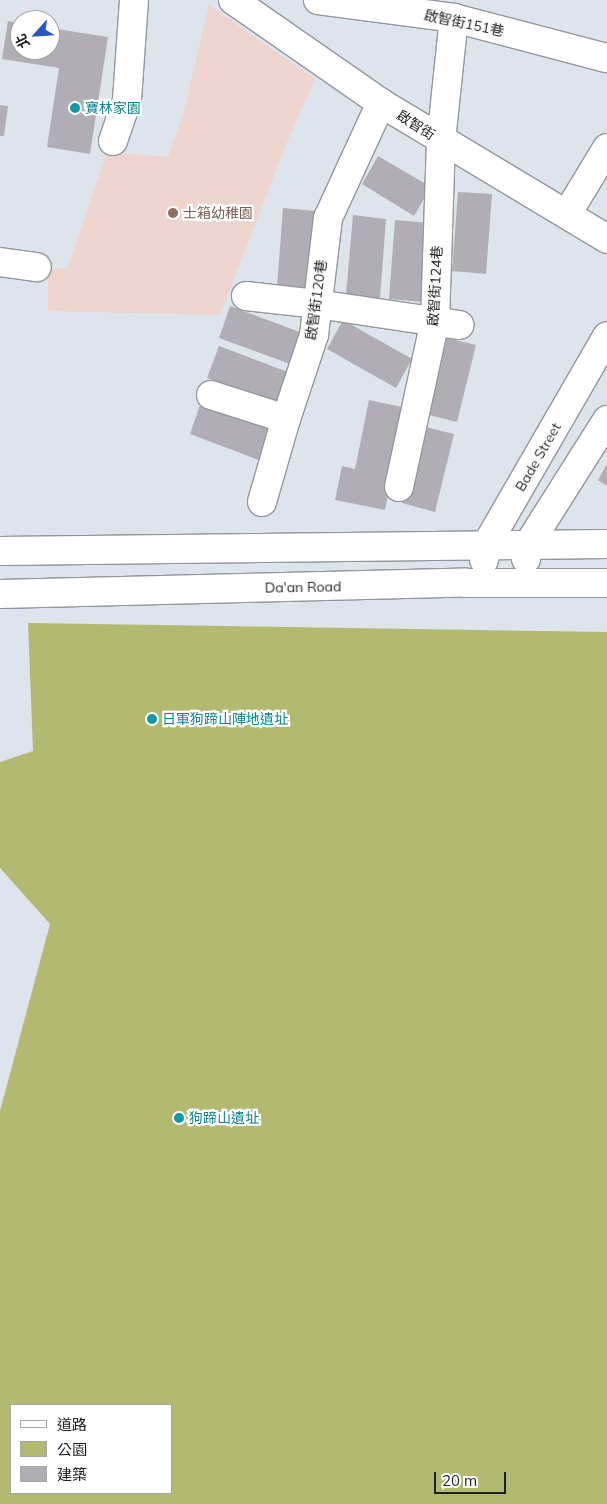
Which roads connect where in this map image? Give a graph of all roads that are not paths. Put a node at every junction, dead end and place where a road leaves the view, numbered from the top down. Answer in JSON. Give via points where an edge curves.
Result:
{"nodes":[{"id":1,"x":134,"y":0,"type":"edge"},
{"id":2,"x":233,"y":0,"type":"edge"},
{"id":3,"x":318,"y":0,"type":"edge"},
{"id":4,"x":454,"y":18,"type":"junction"},
{"id":5,"x":607,"y":58,"type":"edge"},
{"id":6,"x":381,"y":103,"type":"junction"},
{"id":7,"x":113,"y":141,"type":"dead end"},
{"id":8,"x":441,"y":141,"type":"junction"},
{"id":9,"x":607,"y":148,"type":"edge"},
{"id":10,"x":567,"y":214,"type":"junction"},
{"id":11,"x":607,"y":239,"type":"edge"},
{"id":12,"x":0,"y":262,"type":"edge"},
{"id":13,"x":37,"y":267,"type":"dead end"},
{"id":14,"x":246,"y":296,"type":"dead end"},
{"id":15,"x":317,"y":304,"type":"junction"},
{"id":16,"x":447,"y":323,"type":"junction"},
{"id":17,"x":607,"y":336,"type":"edge"},
{"id":18,"x":210,"y":395,"type":"dead end"},
{"id":19,"x":286,"y":419,"type":"junction"},
{"id":20,"x":607,"y":420,"type":"edge"},
{"id":21,"x":399,"y":487,"type":"dead end"},
{"id":22,"x":262,"y":502,"type":"dead end"},
{"id":23,"x":486,"y":544,"type":"junction"},
{"id":24,"x":607,"y":544,"type":"edge"},
{"id":25,"x":528,"y":545,"type":"junction"},
{"id":26,"x":0,"y":552,"type":"edge"},
{"id":27,"x":523,"y":582,"type":"junction"},
{"id":28,"x":481,"y":583,"type":"junction"},
{"id":29,"x":607,"y":583,"type":"edge"},
{"id":30,"x":0,"y":594,"type":"edge"}],
"edges":[{"from":1,"to":7,"type":"street","via":[[126,100]]},
{"from":2,"to":6,"type":"street","name":"啟智街"},
{"from":3,"to":4,"type":"street","name":"啟智街151巷"},
{"from":4,"to":5,"type":"street","name":"啟智街151巷"},
{"from":4,"to":8,"type":"street","name":"啟智街124巷"},
{"from":6,"to":8,"type":"street","name":"啟智街"},
{"from":6,"to":15,"type":"street","name":"啟智街120巷","via":[[328,218]]},
{"from":8,"to":10,"type":"street","name":"啟智街"},
{"from":8,"to":16,"type":"street","name":"啟智街124巷"},
{"from":9,"to":10,"type":"street"},
{"from":10,"to":11,"type":"street","name":"啟智街"},
{"from":12,"to":13,"type":"street"},
{"from":14,"to":15,"type":"street"},
{"from":15,"to":16,"type":"street"},
{"from":15,"to":19,"type":"street","name":"啟智街120巷","via":[[314,335]]},
{"from":16,"to":21,"type":"street","name":"啟智街124巷"},
{"from":17,"to":23,"type":"street","name":"Bade Street"},
{"from":18,"to":19,"type":"street"},
{"from":19,"to":22,"type":"street","name":"啟智街120巷"},
{"from":20,"to":25,"type":"street"},
{"from":23,"to":25,"type":"street"},
{"from":23,"to":26,"type":"street"},
{"from":23,"to":28,"type":"street","name":"Bade Street"},
{"from":24,"to":25,"type":"street"},
{"from":25,"to":27,"type":"street"},
{"from":27,"to":28,"type":"street","name":"Da'an Road"},
{"from":27,"to":29,"type":"street","name":"Da'an Road"},
{"from":28,"to":30,"type":"street","name":"Da'an Road"}]}
